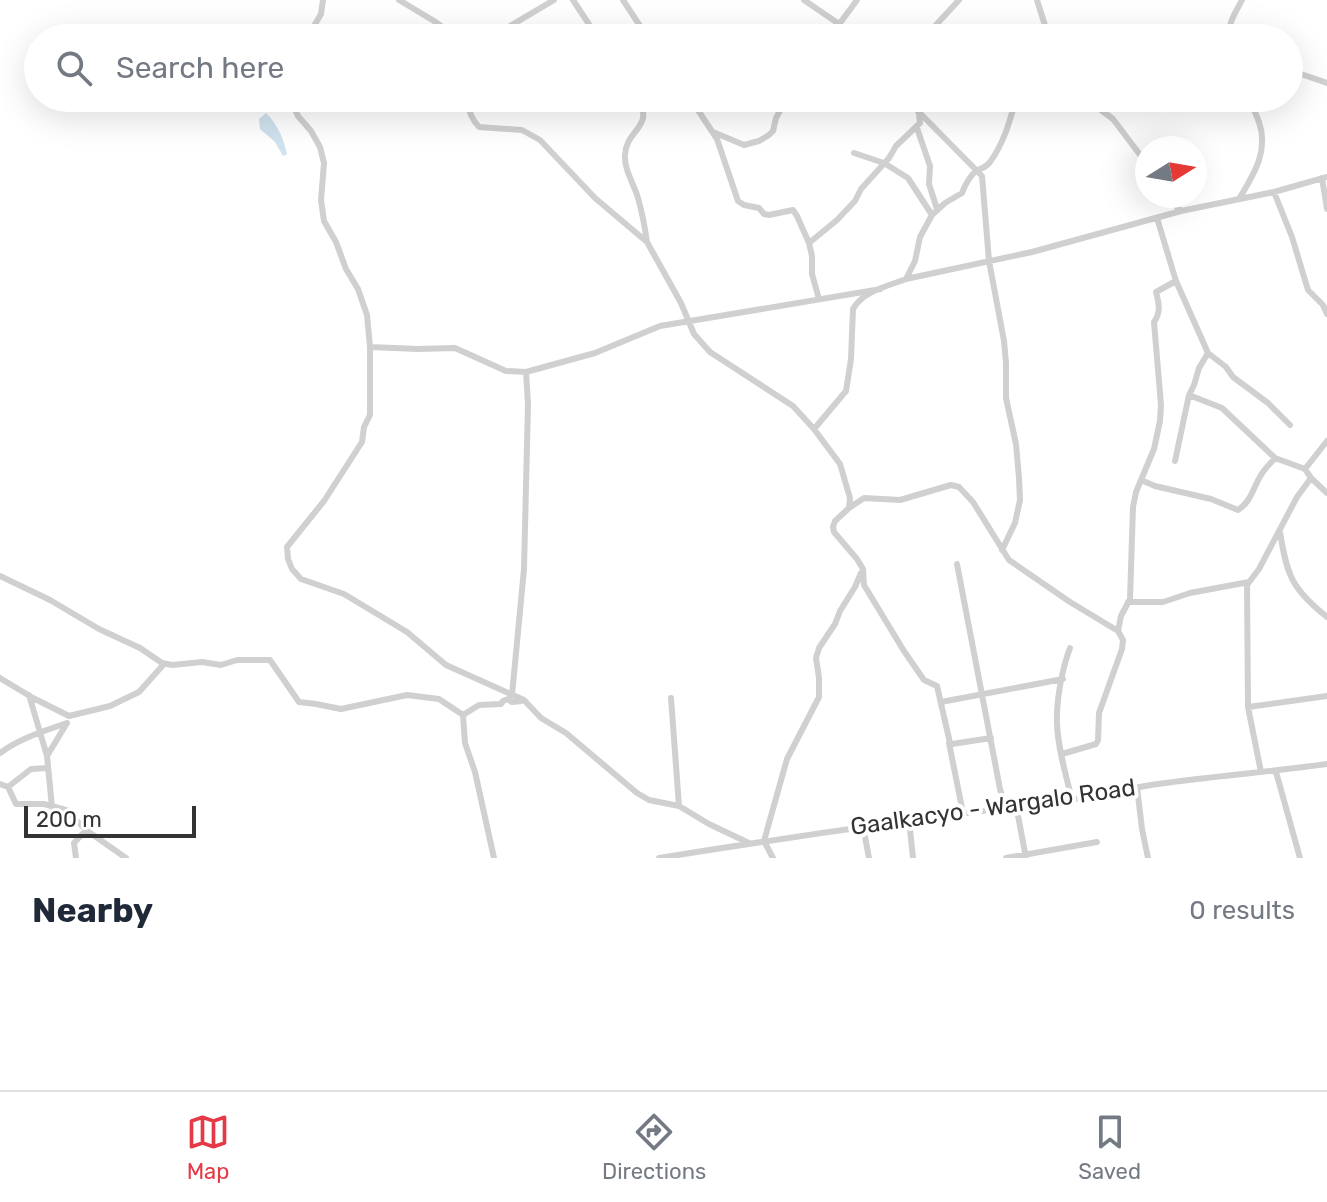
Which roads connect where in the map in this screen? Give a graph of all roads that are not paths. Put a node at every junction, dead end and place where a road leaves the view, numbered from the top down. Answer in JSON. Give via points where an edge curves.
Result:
{"nodes":[{"id":1,"x":323,"y":0,"type":"edge"},
{"id":2,"x":399,"y":0,"type":"edge"},
{"id":3,"x":532,"y":0,"type":"edge"},
{"id":4,"x":554,"y":0,"type":"edge"},
{"id":5,"x":573,"y":0,"type":"edge"},
{"id":6,"x":623,"y":0,"type":"edge"},
{"id":7,"x":804,"y":0,"type":"edge"},
{"id":8,"x":857,"y":0,"type":"edge"},
{"id":9,"x":959,"y":0,"type":"edge"},
{"id":10,"x":1037,"y":0,"type":"edge"},
{"id":11,"x":1242,"y":0,"type":"edge"},
{"id":12,"x":539,"y":8,"type":"junction"},
{"id":13,"x":315,"y":24,"type":"edge"},
{"id":14,"x":438,"y":24,"type":"edge"},
{"id":15,"x":513,"y":24,"type":"edge"},
{"id":16,"x":589,"y":24,"type":"edge"},
{"id":17,"x":639,"y":24,"type":"edge"},
{"id":18,"x":839,"y":24,"type":"joint"},
{"id":19,"x":937,"y":24,"type":"edge"},
{"id":20,"x":1045,"y":24,"type":"edge"},
{"id":21,"x":1230,"y":24,"type":"edge"},
{"id":22,"x":1303,"y":75,"type":"edge"},
{"id":23,"x":1327,"y":83,"type":"edge"},
{"id":24,"x":296,"y":112,"type":"edge"},
{"id":25,"x":470,"y":112,"type":"edge"},
{"id":26,"x":644,"y":112,"type":"edge"},
{"id":27,"x":699,"y":112,"type":"edge"},
{"id":28,"x":779,"y":112,"type":"edge"},
{"id":29,"x":1013,"y":112,"type":"edge"},
{"id":30,"x":1104,"y":112,"type":"edge"},
{"id":31,"x":1255,"y":112,"type":"edge"},
{"id":32,"x":919,"y":114,"type":"joint"},
{"id":33,"x":917,"y":128,"type":"junction"},
{"id":34,"x":713,"y":132,"type":"junction"},
{"id":35,"x":1135,"y":148,"type":"edge"},
{"id":36,"x":854,"y":153,"type":"dead end"},
{"id":37,"x":884,"y":163,"type":"junction"},
{"id":38,"x":977,"y":172,"type":"junction"},
{"id":39,"x":1324,"y":178,"type":"edge"},
{"id":40,"x":1274,"y":192,"type":"junction"},
{"id":41,"x":1239,"y":199,"type":"junction"},
{"id":42,"x":1178,"y":208,"type":"edge"},
{"id":43,"x":1327,"y":209,"type":"edge"},
{"id":44,"x":1181,"y":211,"type":"junction"},
{"id":45,"x":935,"y":212,"type":"junction"},
{"id":46,"x":1157,"y":218,"type":"junction"},
{"id":47,"x":647,"y":242,"type":"junction"},
{"id":48,"x":809,"y":243,"type":"junction"},
{"id":49,"x":989,"y":261,"type":"junction"},
{"id":50,"x":906,"y":279,"type":"junction"},
{"id":51,"x":1176,"y":281,"type":"junction"},
{"id":52,"x":881,"y":289,"type":"junction"},
{"id":53,"x":819,"y":299,"type":"junction"},
{"id":54,"x":1327,"y":314,"type":"edge"},
{"id":55,"x":688,"y":322,"type":"junction"},
{"id":56,"x":370,"y":347,"type":"junction"},
{"id":57,"x":1208,"y":353,"type":"junction"},
{"id":58,"x":526,"y":372,"type":"junction"},
{"id":59,"x":1189,"y":395,"type":"junction"},
{"id":60,"x":1290,"y":425,"type":"dead end"},
{"id":61,"x":814,"y":429,"type":"junction"},
{"id":62,"x":1327,"y":441,"type":"edge"},
{"id":63,"x":1275,"y":458,"type":"junction"},
{"id":64,"x":1175,"y":461,"type":"dead end"},
{"id":65,"x":1305,"y":469,"type":"junction"},
{"id":66,"x":1311,"y":478,"type":"junction"},
{"id":67,"x":1141,"y":480,"type":"junction"},
{"id":68,"x":1327,"y":493,"type":"edge"},
{"id":69,"x":849,"y":508,"type":"junction"},
{"id":70,"x":1279,"y":532,"type":"junction"},
{"id":71,"x":1002,"y":550,"type":"junction"},
{"id":72,"x":957,"y":564,"type":"dead end"},
{"id":73,"x":863,"y":569,"type":"junction"},
{"id":74,"x":0,"y":576,"type":"edge"},
{"id":75,"x":1249,"y":582,"type":"junction"},
{"id":76,"x":1128,"y":602,"type":"junction"},
{"id":77,"x":1327,"y":617,"type":"edge"},
{"id":78,"x":1118,"y":631,"type":"junction"},
{"id":79,"x":1070,"y":648,"type":"dead end"},
{"id":80,"x":164,"y":664,"type":"junction"},
{"id":81,"x":0,"y":678,"type":"edge"},
{"id":82,"x":1063,"y":679,"type":"junction"},
{"id":83,"x":981,"y":694,"type":"junction"},
{"id":84,"x":29,"y":695,"type":"junction"},
{"id":85,"x":512,"y":695,"type":"junction"},
{"id":86,"x":1327,"y":696,"type":"edge"},
{"id":87,"x":671,"y":698,"type":"dead end"},
{"id":88,"x":524,"y":700,"type":"junction"},
{"id":89,"x":941,"y":702,"type":"junction"},
{"id":90,"x":1248,"y":707,"type":"junction"},
{"id":91,"x":463,"y":715,"type":"junction"},
{"id":92,"x":68,"y":719,"type":"junction"},
{"id":93,"x":40,"y":732,"type":"junction"},
{"id":94,"x":991,"y":738,"type":"junction"},
{"id":95,"x":948,"y":739,"type":"junction"},
{"id":96,"x":0,"y":753,"type":"edge"},
{"id":97,"x":1062,"y":754,"type":"junction"},
{"id":98,"x":47,"y":756,"type":"junction"},
{"id":99,"x":1327,"y":764,"type":"edge"},
{"id":100,"x":47,"y":768,"type":"junction"},
{"id":101,"x":1261,"y":772,"type":"junction"},
{"id":102,"x":1276,"y":772,"type":"junction"},
{"id":103,"x":4,"y":785,"type":"edge"},
{"id":104,"x":1137,"y":787,"type":"junction"},
{"id":105,"x":1072,"y":800,"type":"junction"},
{"id":106,"x":1016,"y":805,"type":"junction"},
{"id":107,"x":679,"y":806,"type":"junction"},
{"id":108,"x":52,"y":807,"type":"junction"},
{"id":109,"x":1005,"y":807,"type":"junction"},
{"id":110,"x":963,"y":813,"type":"junction"},
{"id":111,"x":909,"y":820,"type":"junction"},
{"id":112,"x":863,"y":826,"type":"junction"},
{"id":113,"x":86,"y":830,"type":"junction"},
{"id":114,"x":764,"y":841,"type":"junction"},
{"id":115,"x":1097,"y":842,"type":"dead end"},
{"id":116,"x":749,"y":843,"type":"junction"},
{"id":117,"x":684,"y":856,"type":"edge"},
{"id":118,"x":1026,"y":856,"type":"edge"},
{"id":119,"x":76,"y":858,"type":"edge"},
{"id":120,"x":126,"y":858,"type":"edge"},
{"id":121,"x":494,"y":858,"type":"edge"},
{"id":122,"x":659,"y":858,"type":"edge"},
{"id":123,"x":773,"y":858,"type":"edge"},
{"id":124,"x":869,"y":858,"type":"edge"},
{"id":125,"x":913,"y":858,"type":"edge"},
{"id":126,"x":1006,"y":858,"type":"edge"},
{"id":127,"x":1148,"y":858,"type":"edge"},
{"id":128,"x":1300,"y":858,"type":"edge"}],
"edges":[{"from":1,"to":13,"type":"street"},
{"from":2,"to":14,"type":"street"},
{"from":3,"to":12,"type":"street"},
{"from":4,"to":12,"type":"street"},
{"from":5,"to":16,"type":"street"},
{"from":6,"to":17,"type":"street"},
{"from":7,"to":18,"type":"street"},
{"from":8,"to":18,"type":"street"},
{"from":9,"to":19,"type":"street"},
{"from":10,"to":20,"type":"street"},
{"from":11,"to":21,"type":"street"},
{"from":12,"to":15,"type":"street"},
{"from":22,"to":23,"type":"street"},
{"from":24,"to":56,"type":"street","via":[[320,147],[324,221],[358,289]]},
{"from":25,"to":47,"type":"street","via":[[479,127],[522,130],[540,140],[595,198]]},
{"from":26,"to":47,"type":"street","via":[[624,157]]},
{"from":27,"to":34,"type":"street"},
{"from":28,"to":34,"type":"street","via":[[773,131],[754,144],[740,145]]},
{"from":29,"to":38,"type":"street","via":[[989,164]]},
{"from":30,"to":35,"type":"street"},
{"from":31,"to":41,"type":"street","via":[[1263,148]]},
{"from":32,"to":33,"type":"street"},
{"from":32,"to":38,"type":"street"},
{"from":33,"to":37,"type":"street"},
{"from":33,"to":45,"type":"street","via":[[930,166]]},
{"from":34,"to":48,"type":"street","via":[[738,201],[769,215],[793,210]]},
{"from":36,"to":37,"type":"street"},
{"from":37,"to":45,"type":"street","via":[[908,178]]},
{"from":37,"to":48,"type":"street","via":[[855,201]]},
{"from":38,"to":45,"type":"street","via":[[962,193]]},
{"from":38,"to":49,"type":"street","via":[[983,183]]},
{"from":39,"to":40,"type":"street"},
{"from":39,"to":43,"type":"street"},
{"from":40,"to":41,"type":"street"},
{"from":40,"to":54,"type":"street","via":[[1308,290]]},
{"from":41,"to":44,"type":"street"},
{"from":42,"to":44,"type":"street"},
{"from":44,"to":46,"type":"street"},
{"from":45,"to":50,"type":"street"},
{"from":46,"to":49,"type":"street"},
{"from":46,"to":51,"type":"street"},
{"from":47,"to":55,"type":"street"},
{"from":48,"to":53,"type":"street"},
{"from":49,"to":50,"type":"street"},
{"from":49,"to":71,"type":"street","via":[[1004,341],[1020,500]]},
{"from":50,"to":52,"type":"street"},
{"from":51,"to":57,"type":"street"},
{"from":51,"to":67,"type":"street","via":[[1156,292],[1160,421]]},
{"from":52,"to":53,"type":"street"},
{"from":52,"to":61,"type":"street","via":[[855,305],[846,391]]},
{"from":53,"to":55,"type":"street"},
{"from":55,"to":58,"type":"street","via":[[660,326],[595,353]]},
{"from":55,"to":61,"type":"street","via":[[710,352],[793,406]]},
{"from":56,"to":58,"type":"street","via":[[455,348],[506,371]]},
{"from":56,"to":85,"type":"street","via":[[370,415],[362,442],[287,547],[292,569],[301,579],[344,594],[407,632],[446,665]]},
{"from":57,"to":59,"type":"street"},
{"from":57,"to":60,"type":"street"},
{"from":58,"to":85,"type":"street","via":[[524,569]]},
{"from":59,"to":63,"type":"street","via":[[1222,408]]},
{"from":59,"to":64,"type":"street"},
{"from":61,"to":69,"type":"street","via":[[840,464]]},
{"from":62,"to":65,"type":"street"},
{"from":63,"to":65,"type":"street"},
{"from":63,"to":67,"type":"street","via":[[1238,510]]},
{"from":65,"to":66,"type":"street"},
{"from":66,"to":68,"type":"street"},
{"from":66,"to":70,"type":"street"},
{"from":67,"to":76,"type":"street","via":[[1133,507]]},
{"from":69,"to":71,"type":"street","via":[[864,498],[900,500],[959,487]]},
{"from":69,"to":73,"type":"street","via":[[835,521],[834,532]]},
{"from":70,"to":75,"type":"street"},
{"from":70,"to":77,"type":"street","via":[[1295,586]]},
{"from":71,"to":78,"type":"street","via":[[1023,570]]},
{"from":72,"to":83,"type":"street"},
{"from":73,"to":89,"type":"street","via":[[871,598],[921,676],[937,686]]},
{"from":73,"to":114,"type":"street","via":[[819,648],[819,697],[787,759]]},
{"from":74,"to":80,"type":"street"},
{"from":75,"to":76,"type":"street","via":[[1163,602]]},
{"from":75,"to":90,"type":"street"},
{"from":76,"to":78,"type":"street"},
{"from":78,"to":97,"type":"street","via":[[1122,649],[1099,713],[1098,740]]},
{"from":79,"to":82,"type":"street"},
{"from":80,"to":91,"type":"street","via":[[270,660],[299,702],[341,709],[407,695],[439,699]]},
{"from":80,"to":92,"type":"street","via":[[139,692]]},
{"from":81,"to":84,"type":"street"},
{"from":82,"to":83,"type":"street"},
{"from":82,"to":97,"type":"street","via":[[1057,724]]},
{"from":83,"to":89,"type":"street"},
{"from":83,"to":94,"type":"street"},
{"from":84,"to":92,"type":"street"},
{"from":84,"to":93,"type":"street"},
{"from":85,"to":88,"type":"street"},
{"from":86,"to":90,"type":"street"},
{"from":87,"to":107,"type":"street"},
{"from":88,"to":91,"type":"street","via":[[479,705]]},
{"from":88,"to":107,"type":"street","via":[[637,793]]},
{"from":89,"to":95,"type":"street"},
{"from":90,"to":101,"type":"street"},
{"from":91,"to":121,"type":"street"},
{"from":92,"to":93,"type":"street"},
{"from":92,"to":98,"type":"street"},
{"from":93,"to":96,"type":"street"},
{"from":93,"to":98,"type":"street"},
{"from":94,"to":95,"type":"street","via":[[952,744]]},
{"from":94,"to":109,"type":"street"},
{"from":95,"to":110,"type":"street"},
{"from":97,"to":105,"type":"street"},
{"from":98,"to":100,"type":"street"},
{"from":99,"to":102,"type":"street","name":"Gaalkacyo - Wargalo Road"},
{"from":100,"to":103,"type":"street","via":[[31,769]]},
{"from":100,"to":108,"type":"street"},
{"from":101,"to":102,"type":"street","name":"Gaalkacyo - Wargalo Road"},
{"from":101,"to":104,"type":"street","name":"Gaalkacyo - Wargalo Road"},
{"from":102,"to":128,"type":"street"},
{"from":103,"to":108,"type":"street","via":[[16,804]]},
{"from":104,"to":105,"type":"street","name":"Gaalkacyo - Wargalo Road"},
{"from":104,"to":127,"type":"street"},
{"from":105,"to":106,"type":"street","name":"Gaalkacyo - Wargalo Road"},
{"from":106,"to":109,"type":"street","name":"Gaalkacyo - Wargalo Road"},
{"from":106,"to":118,"type":"street"},
{"from":107,"to":116,"type":"street"},
{"from":108,"to":113,"type":"street","via":[[66,810]]},
{"from":109,"to":110,"type":"street","name":"Gaalkacyo - Wargalo Road"},
{"from":110,"to":111,"type":"street","name":"Gaalkacyo - Wargalo Road"},
{"from":111,"to":112,"type":"street","name":"Gaalkacyo - Wargalo Road"},
{"from":111,"to":125,"type":"street"},
{"from":112,"to":114,"type":"street","name":"Gaalkacyo - Wargalo Road"},
{"from":112,"to":124,"type":"street"},
{"from":113,"to":119,"type":"street","via":[[74,843]]},
{"from":113,"to":120,"type":"street"},
{"from":114,"to":116,"type":"street","name":"Gaalkacyo - Wargalo Road"},
{"from":114,"to":123,"type":"street"},
{"from":115,"to":118,"type":"street"},
{"from":116,"to":117,"type":"street","name":"Gaalkacyo - Wargalo Road"},
{"from":117,"to":122,"type":"street","name":"Gaalkacyo - Wargalo Road"},
{"from":118,"to":126,"type":"street"}]}
